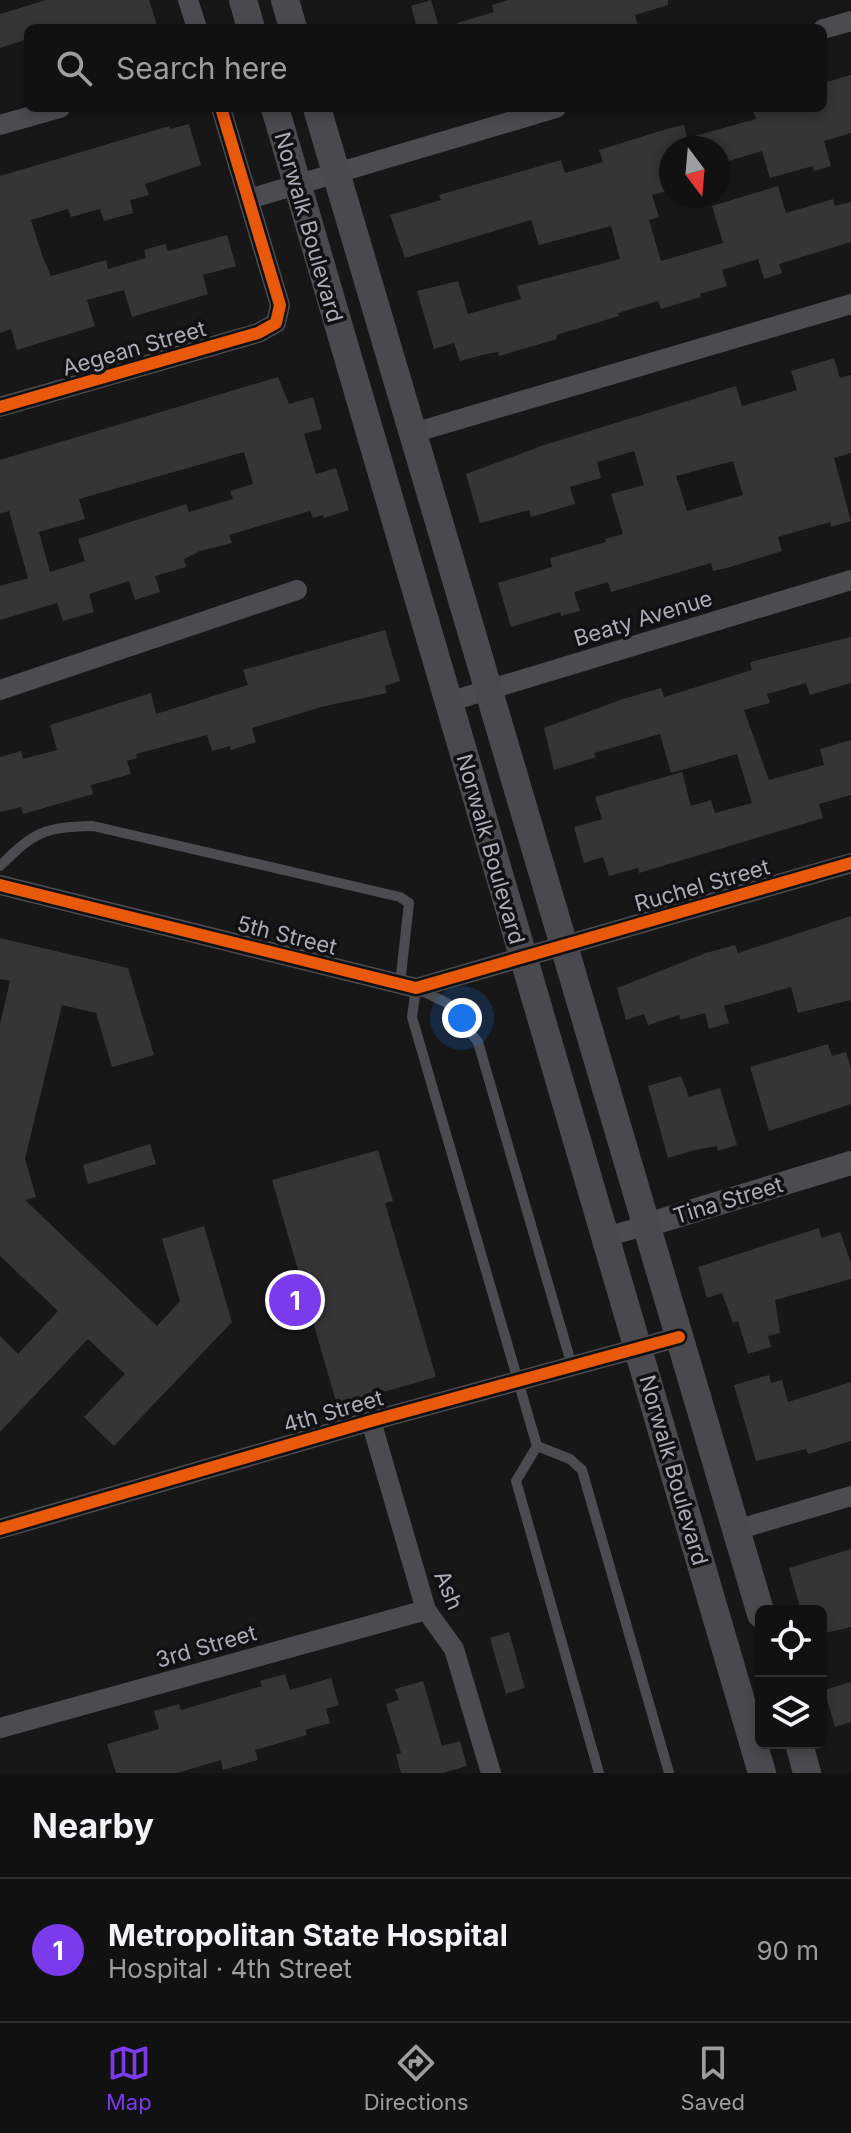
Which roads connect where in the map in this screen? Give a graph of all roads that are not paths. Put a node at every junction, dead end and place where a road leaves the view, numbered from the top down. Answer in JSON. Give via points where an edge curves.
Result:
{"nodes":[{"id":1,"x":188,"y":0,"type":"edge"},
{"id":2,"x":243,"y":0,"type":"edge"},
{"id":3,"x":285,"y":0,"type":"edge"},
{"id":4,"x":851,"y":21,"type":"edge"},
{"id":5,"x":196,"y":24,"type":"edge"},
{"id":6,"x":250,"y":24,"type":"edge"},
{"id":7,"x":292,"y":24,"type":"edge"},
{"id":8,"x":827,"y":28,"type":"edge"},
{"id":9,"x":46,"y":112,"type":"edge"},
{"id":10,"x":222,"y":112,"type":"edge"},
{"id":11,"x":276,"y":112,"type":"edge"},
{"id":12,"x":318,"y":112,"type":"edge"},
{"id":13,"x":542,"y":112,"type":"edge"},
{"id":14,"x":0,"y":125,"type":"edge"},
{"id":15,"x":336,"y":173,"type":"junction"},
{"id":16,"x":297,"y":184,"type":"junction"},
{"id":17,"x":249,"y":199,"type":"junction"},
{"id":18,"x":851,"y":304,"type":"edge"},
{"id":19,"x":0,"y":407,"type":"edge"},
{"id":20,"x":413,"y":433,"type":"junction"},
{"id":21,"x":851,"y":580,"type":"edge"},
{"id":22,"x":297,"y":590,"type":"dead end"},
{"id":23,"x":0,"y":690,"type":"edge"},
{"id":24,"x":488,"y":690,"type":"junction"},
{"id":25,"x":448,"y":702,"type":"junction"},
{"id":26,"x":851,"y":863,"type":"edge"},
{"id":27,"x":0,"y":866,"type":"edge"},
{"id":28,"x":0,"y":885,"type":"edge"},
{"id":29,"x":563,"y":947,"type":"junction"},
{"id":30,"x":523,"y":960,"type":"junction"},
{"id":31,"x":408,"y":986,"type":"junction"},
{"id":32,"x":851,"y":1163,"type":"edge"},
{"id":33,"x":647,"y":1225,"type":"junction"},
{"id":34,"x":606,"y":1237,"type":"junction"},
{"id":35,"x":679,"y":1337,"type":"junction"},
{"id":36,"x":638,"y":1348,"type":"junction"},
{"id":37,"x":572,"y":1366,"type":"junction"},
{"id":38,"x":518,"y":1381,"type":"junction"},
{"id":39,"x":371,"y":1421,"type":"junction"},
{"id":40,"x":537,"y":1446,"type":"junction"},
{"id":41,"x":851,"y":1496,"type":"edge"},
{"id":42,"x":0,"y":1529,"type":"edge"},
{"id":43,"x":736,"y":1530,"type":"junction"},
{"id":44,"x":758,"y":1605,"type":"edge"},
{"id":45,"x":426,"y":1610,"type":"junction"},
{"id":46,"x":0,"y":1728,"type":"edge"},
{"id":47,"x":801,"y":1749,"type":"edge"},
{"id":48,"x":491,"y":1773,"type":"edge"},
{"id":49,"x":599,"y":1773,"type":"edge"},
{"id":50,"x":669,"y":1773,"type":"edge"},
{"id":51,"x":762,"y":1773,"type":"edge"},
{"id":52,"x":807,"y":1773,"type":"edge"}],
"edges":[{"from":1,"to":5,"type":"street"},
{"from":2,"to":6,"type":"main road"},
{"from":3,"to":7,"type":"main road"},
{"from":4,"to":8,"type":"street"},
{"from":9,"to":14,"type":"street"},
{"from":10,"to":17,"type":"street"},
{"from":11,"to":16,"type":"main road","name":"Norwalk Boulevard"},
{"from":12,"to":15,"type":"main road","name":"Norwalk Boulevard"},
{"from":13,"to":15,"type":"street"},
{"from":15,"to":16,"type":"street"},
{"from":15,"to":20,"type":"main road","name":"Norwalk Boulevard"},
{"from":16,"to":17,"type":"street"},
{"from":16,"to":25,"type":"main road","name":"Norwalk Boulevard"},
{"from":17,"to":19,"type":"street","name":"Aegean Street","via":[[280,305],[276,323],[258,333]]},
{"from":18,"to":20,"type":"street"},
{"from":20,"to":24,"type":"main road","name":"Norwalk Boulevard"},
{"from":21,"to":24,"type":"street","name":"Beaty Avenue"},
{"from":22,"to":23,"type":"street"},
{"from":24,"to":25,"type":"street","name":"Beaty Avenue"},
{"from":24,"to":29,"type":"main road","name":"Norwalk Boulevard"},
{"from":25,"to":30,"type":"main road","name":"Norwalk Boulevard"},
{"from":26,"to":29,"type":"street","name":"Ruchel Street"},
{"from":27,"to":31,"type":"lane","via":[[30,836],[61,827],[93,826],[400,897],[409,903],[411,915]]},
{"from":28,"to":31,"type":"street","name":"5th Street"},
{"from":29,"to":30,"type":"street","name":"5th Street"},
{"from":29,"to":33,"type":"main road","name":"Norwalk Boulevard"},
{"from":30,"to":31,"type":"street","name":"5th Street"},
{"from":30,"to":34,"type":"main road","name":"Norwalk Boulevard"},
{"from":31,"to":37,"type":"lane","via":[[447,1003],[478,1042]]},
{"from":31,"to":38,"type":"lane","via":[[412,1017]]},
{"from":32,"to":33,"type":"street","name":"Tina Street"},
{"from":33,"to":34,"type":"street","name":"Tina Street"},
{"from":33,"to":35,"type":"main road","name":"Norwalk Boulevard"},
{"from":34,"to":36,"type":"main road","name":"Norwalk Boulevard"},
{"from":35,"to":36,"type":"street","name":"4th Street"},
{"from":35,"to":43,"type":"main road","name":"Norwalk Boulevard"},
{"from":36,"to":37,"type":"street","name":"4th Street"},
{"from":36,"to":51,"type":"main road","name":"Norwalk Boulevard"},
{"from":37,"to":38,"type":"street","name":"4th Street"},
{"from":38,"to":39,"type":"street","name":"4th Street"},
{"from":38,"to":40,"type":"lane"},
{"from":39,"to":42,"type":"street","name":"4th Street"},
{"from":39,"to":45,"type":"street","name":"Ash"},
{"from":40,"to":49,"type":"lane","via":[[516,1481]]},
{"from":40,"to":50,"type":"lane","via":[[570,1459],[582,1470]]},
{"from":41,"to":43,"type":"street"},
{"from":43,"to":44,"type":"main road","name":"Norwalk Boulevard"},
{"from":45,"to":46,"type":"street","name":"3rd Street"},
{"from":45,"to":48,"type":"street","name":"Ash","via":[[454,1649]]},
{"from":47,"to":52,"type":"main road"}]}
